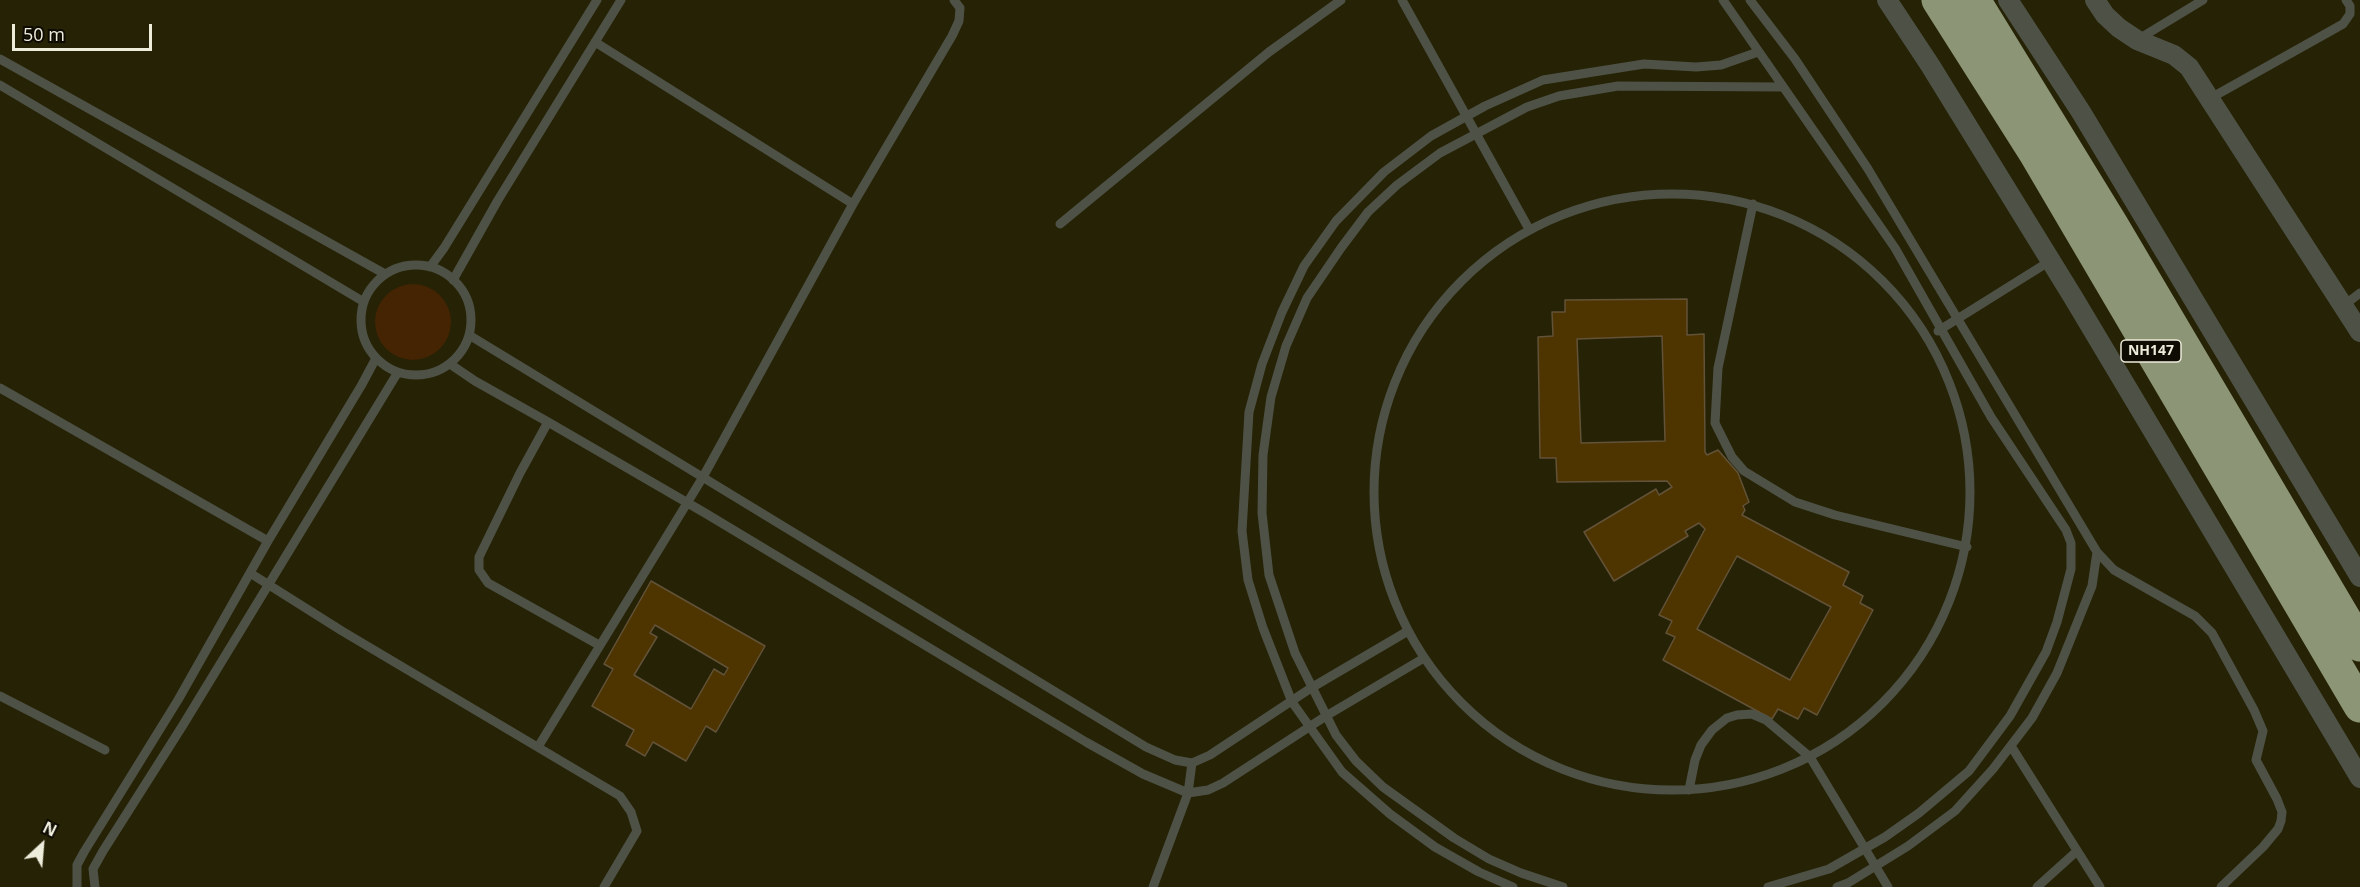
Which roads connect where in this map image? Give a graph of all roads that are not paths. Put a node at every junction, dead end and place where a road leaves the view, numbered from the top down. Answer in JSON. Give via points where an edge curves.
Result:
{"nodes":[{"id":1,"x":597,"y":0,"type":"edge"},
{"id":2,"x":621,"y":0,"type":"edge"},
{"id":3,"x":954,"y":0,"type":"edge"},
{"id":4,"x":1341,"y":0,"type":"edge"},
{"id":5,"x":1402,"y":0,"type":"edge"},
{"id":6,"x":1723,"y":0,"type":"edge"},
{"id":7,"x":1750,"y":0,"type":"edge"},
{"id":8,"x":1887,"y":0,"type":"edge"},
{"id":9,"x":1938,"y":0,"type":"edge"},
{"id":10,"x":1974,"y":0,"type":"edge"},
{"id":11,"x":2008,"y":0,"type":"edge"},
{"id":12,"x":2095,"y":0,"type":"edge"},
{"id":13,"x":2203,"y":0,"type":"edge"},
{"id":14,"x":2346,"y":0,"type":"edge"},
{"id":15,"x":2138,"y":40,"type":"junction"},
{"id":16,"x":595,"y":42,"type":"junction"},
{"id":17,"x":1758,"y":52,"type":"junction"},
{"id":18,"x":0,"y":59,"type":"edge"},
{"id":19,"x":0,"y":85,"type":"edge"},
{"id":20,"x":1782,"y":87,"type":"junction"},
{"id":21,"x":2209,"y":99,"type":"junction"},
{"id":22,"x":1466,"y":116,"type":"junction"},
{"id":23,"x":1475,"y":135,"type":"junction"},
{"id":24,"x":853,"y":204,"type":"junction"},
{"id":25,"x":1753,"y":204,"type":"junction"},
{"id":26,"x":1060,"y":224,"type":"dead end"},
{"id":27,"x":1529,"y":229,"type":"junction"},
{"id":28,"x":2050,"y":261,"type":"junction"},
{"id":29,"x":430,"y":267,"type":"junction"},
{"id":30,"x":385,"y":274,"type":"junction"},
{"id":31,"x":453,"y":280,"type":"junction"},
{"id":32,"x":2360,"y":293,"type":"edge"},
{"id":33,"x":364,"y":302,"type":"junction"},
{"id":34,"x":2343,"y":306,"type":"junction"},
{"id":35,"x":1958,"y":319,"type":"junction"},
{"id":36,"x":1941,"y":330,"type":"junction"},
{"id":37,"x":2360,"y":332,"type":"edge"},
{"id":38,"x":469,"y":335,"type":"junction"},
{"id":39,"x":1928,"y":336,"type":"junction"},
{"id":40,"x":376,"y":358,"type":"junction"},
{"id":41,"x":450,"y":364,"type":"junction"},
{"id":42,"x":398,"y":372,"type":"junction"},
{"id":43,"x":0,"y":388,"type":"edge"},
{"id":44,"x":549,"y":422,"type":"junction"},
{"id":45,"x":703,"y":477,"type":"junction"},
{"id":46,"x":688,"y":503,"type":"junction"},
{"id":47,"x":268,"y":541,"type":"junction"},
{"id":48,"x":1967,"y":547,"type":"junction"},
{"id":49,"x":2097,"y":552,"type":"junction"},
{"id":50,"x":250,"y":573,"type":"junction"},
{"id":51,"x":2360,"y":577,"type":"edge"},
{"id":52,"x":267,"y":584,"type":"junction"},
{"id":53,"x":1408,"y":631,"type":"junction"},
{"id":54,"x":599,"y":645,"type":"junction"},
{"id":55,"x":2353,"y":647,"type":"edge"},
{"id":56,"x":1424,"y":658,"type":"junction"},
{"id":57,"x":1311,"y":688,"type":"junction"},
{"id":58,"x":0,"y":696,"type":"edge"},
{"id":59,"x":1292,"y":702,"type":"junction"},
{"id":60,"x":2360,"y":706,"type":"edge"},
{"id":61,"x":1326,"y":716,"type":"junction"},
{"id":62,"x":1311,"y":728,"type":"junction"},
{"id":63,"x":2011,"y":746,"type":"junction"},
{"id":64,"x":537,"y":747,"type":"junction"},
{"id":65,"x":105,"y":750,"type":"dead end"},
{"id":66,"x":1810,"y":757,"type":"junction"},
{"id":67,"x":1192,"y":763,"type":"junction"},
{"id":68,"x":2360,"y":778,"type":"edge"},
{"id":69,"x":1689,"y":790,"type":"junction"},
{"id":70,"x":1188,"y":793,"type":"junction"},
{"id":71,"x":1864,"y":849,"type":"junction"},
{"id":72,"x":2077,"y":851,"type":"junction"},
{"id":73,"x":1875,"y":867,"type":"junction"},
{"id":74,"x":77,"y":887,"type":"edge"},
{"id":75,"x":95,"y":887,"type":"edge"},
{"id":76,"x":604,"y":887,"type":"edge"},
{"id":77,"x":1153,"y":887,"type":"edge"},
{"id":78,"x":1514,"y":887,"type":"edge"},
{"id":79,"x":1563,"y":887,"type":"edge"},
{"id":80,"x":1768,"y":887,"type":"edge"},
{"id":81,"x":1837,"y":887,"type":"edge"},
{"id":82,"x":1888,"y":887,"type":"edge"},
{"id":83,"x":2037,"y":887,"type":"edge"},
{"id":84,"x":2100,"y":887,"type":"edge"},
{"id":85,"x":2221,"y":887,"type":"edge"}],
"edges":[{"from":1,"to":29,"type":"lane"},
{"from":2,"to":16,"type":"lane"},
{"from":3,"to":24,"type":"lane","via":[[960,8],[952,36]]},
{"from":4,"to":26,"type":"lane","via":[[1269,52]]},
{"from":5,"to":22,"type":"lane"},
{"from":6,"to":17,"type":"lane"},
{"from":7,"to":35,"type":"lane","via":[[1795,59],[1868,169]]},
{"from":8,"to":28,"type":"street"},
{"from":9,"to":55,"type":"highway","number":"NH147"},
{"from":10,"to":55,"type":"highway","number":"NH147","via":[[2112,225]]},
{"from":11,"to":51,"type":"street","via":[[2081,112]]},
{"from":12,"to":15,"type":"street","via":[[2112,22]]},
{"from":13,"to":15,"type":"lane"},
{"from":14,"to":21,"type":"lane","via":[[2350,14],[2343,24]]},
{"from":15,"to":21,"type":"street","via":[[2174,55],[2189,67]]},
{"from":16,"to":24,"type":"lane"},
{"from":16,"to":31,"type":"lane"},
{"from":17,"to":20,"type":"lane"},
{"from":17,"to":22,"type":"lane","via":[[1721,64],[1644,64],[1544,80]]},
{"from":18,"to":30,"type":"lane"},
{"from":19,"to":33,"type":"lane"},
{"from":20,"to":23,"type":"lane","via":[[1606,88],[1559,96],[1527,107]]},
{"from":20,"to":36,"type":"lane","via":[[1894,248]]},
{"from":21,"to":34,"type":"street"},
{"from":22,"to":23,"type":"lane"},
{"from":22,"to":59,"type":"lane","via":[[1431,136],[1384,172],[1336,221],[1304,266],[1262,364],[1249,412],[1242,531],[1248,579]]},
{"from":23,"to":27,"type":"lane"},
{"from":23,"to":57,"type":"lane","via":[[1440,153],[1368,212],[1307,298],[1286,346],[1271,397],[1263,455],[1262,513],[1269,575]]},
{"from":24,"to":45,"type":"lane"},
{"from":25,"to":27,"type":"lane","via":[[1707,195],[1661,193],[1615,198],[1570,210]]},
{"from":25,"to":39,"type":"lane","via":[[1822,233],[1881,278]]},
{"from":25,"to":48,"type":"lane","via":[[1718,368],[1715,423],[1732,457],[1744,471],[1795,502]]},
{"from":27,"to":53,"type":"lane","via":[[1466,274],[1417,334],[1385,404],[1372,481],[1380,558]]},
{"from":28,"to":35,"type":"lane"},
{"from":28,"to":68,"type":"street"},
{"from":29,"to":30,"type":"lane","via":[[407,266]]},
{"from":29,"to":31,"type":"lane"},
{"from":30,"to":33,"type":"lane","via":[[372,286]]},
{"from":31,"to":38,"type":"lane","via":[[469,305]]},
{"from":32,"to":34,"type":"lane"},
{"from":33,"to":40,"type":"lane","via":[[362,332]]},
{"from":34,"to":37,"type":"street"},
{"from":35,"to":36,"type":"lane"},
{"from":35,"to":49,"type":"lane"},
{"from":36,"to":39,"type":"lane"},
{"from":36,"to":71,"type":"lane","via":[[1991,417],[2066,530],[2071,543],[2071,569],[2046,652],[1990,744],[1948,790]]},
{"from":38,"to":41,"type":"lane"},
{"from":38,"to":45,"type":"lane"},
{"from":39,"to":48,"type":"lane","via":[[1958,403],[1971,475]]},
{"from":40,"to":42,"type":"lane"},
{"from":40,"to":47,"type":"lane"},
{"from":41,"to":42,"type":"lane","via":[[425,375]]},
{"from":41,"to":44,"type":"lane"},
{"from":42,"to":52,"type":"lane"},
{"from":43,"to":47,"type":"lane"},
{"from":44,"to":46,"type":"lane"},
{"from":44,"to":54,"type":"lane","via":[[519,473],[479,557],[478,570],[488,583]]},
{"from":45,"to":46,"type":"lane"},
{"from":45,"to":67,"type":"lane","via":[[1146,747]]},
{"from":46,"to":54,"type":"lane"},
{"from":46,"to":70,"type":"lane","via":[[1086,742],[1143,774]]},
{"from":47,"to":50,"type":"lane"},
{"from":48,"to":66,"type":"lane","via":[[1947,612],[1913,670],[1867,720]]},
{"from":49,"to":63,"type":"lane","via":[[2092,586],[2058,673]]},
{"from":49,"to":85,"type":"lane","via":[[2114,570],[2186,610],[2211,633],[2263,731],[2256,760],[2277,799],[2281,821],[2263,847]]},
{"from":50,"to":52,"type":"lane"},
{"from":50,"to":74,"type":"lane","via":[[178,700],[84,852],[77,865]]},
{"from":52,"to":64,"type":"lane"},
{"from":52,"to":75,"type":"lane","via":[[103,851],[93,869]]},
{"from":53,"to":56,"type":"lane"},
{"from":53,"to":57,"type":"lane"},
{"from":54,"to":64,"type":"lane"},
{"from":55,"to":60,"type":"highway","number":"NH147"},
{"from":56,"to":61,"type":"lane"},
{"from":56,"to":69,"type":"lane","via":[[1463,705],[1512,743],[1568,771],[1628,787]]},
{"from":57,"to":59,"type":"lane"},
{"from":57,"to":61,"type":"lane"},
{"from":58,"to":65,"type":"lane"},
{"from":59,"to":62,"type":"lane"},
{"from":59,"to":67,"type":"lane"},
{"from":61,"to":62,"type":"lane"},
{"from":61,"to":79,"type":"lane","via":[[1356,761],[1418,814],[1489,859]]},
{"from":62,"to":70,"type":"lane","via":[[1223,783]]},
{"from":62,"to":78,"type":"lane","via":[[1342,772],[1390,814],[1435,847]]},
{"from":63,"to":72,"type":"lane"},
{"from":63,"to":73,"type":"lane","via":[[1954,811]]},
{"from":64,"to":76,"type":"lane","via":[[620,796],[631,812],[637,831]]},
{"from":66,"to":69,"type":"lane","via":[[1772,774],[1731,785]]},
{"from":66,"to":69,"type":"lane","via":[[1766,720],[1752,714],[1727,718],[1701,745]]},
{"from":66,"to":71,"type":"lane"},
{"from":67,"to":70,"type":"lane"},
{"from":70,"to":77,"type":"lane"},
{"from":71,"to":73,"type":"lane"},
{"from":71,"to":80,"type":"lane","via":[[1829,869]]},
{"from":72,"to":83,"type":"lane"},
{"from":72,"to":84,"type":"lane"},
{"from":73,"to":81,"type":"lane"},
{"from":73,"to":82,"type":"lane"}]}
